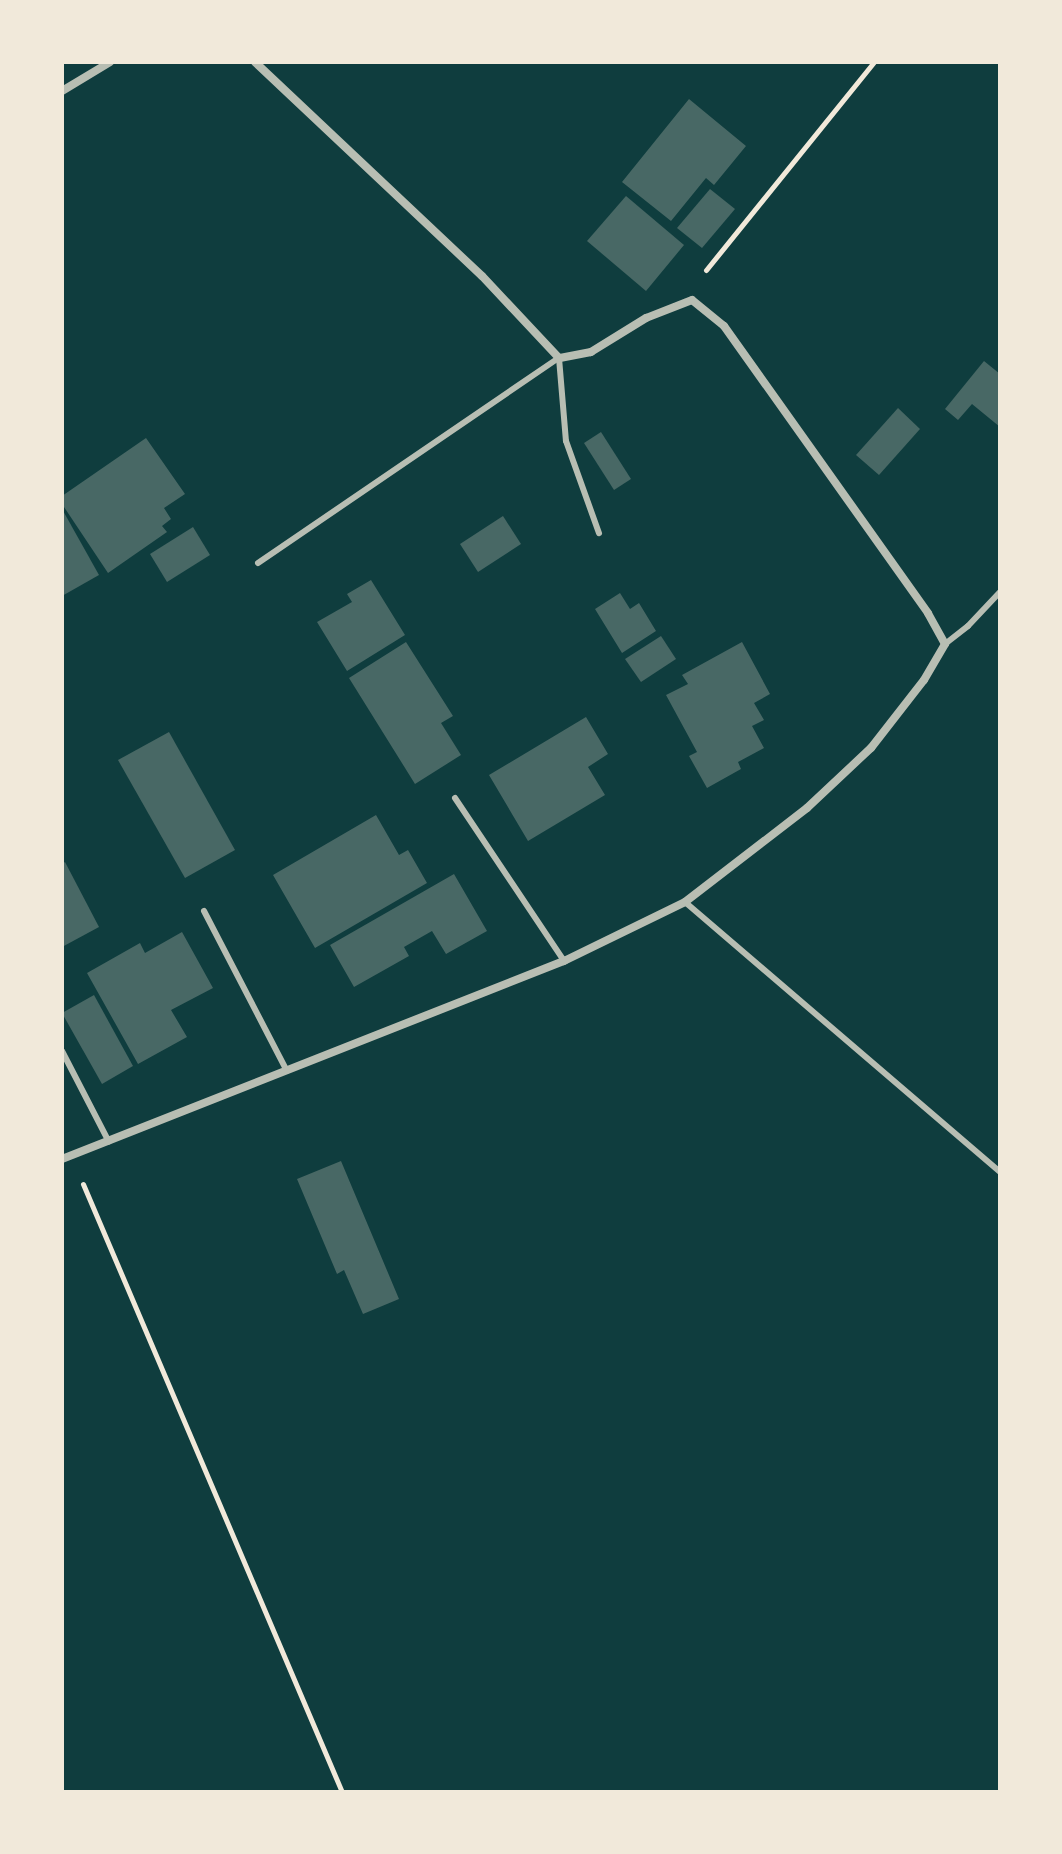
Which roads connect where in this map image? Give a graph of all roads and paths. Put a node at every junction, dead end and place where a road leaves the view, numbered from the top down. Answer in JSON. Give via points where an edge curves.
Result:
{"nodes":[{"id":1,"x":110,"y":62,"type":"edge"},
{"id":2,"x":255,"y":62,"type":"edge"},
{"id":3,"x":874,"y":62,"type":"edge"},
{"id":4,"x":62,"y":91,"type":"edge"},
{"id":5,"x":692,"y":300,"type":"junction"},
{"id":6,"x":559,"y":358,"type":"junction"},
{"id":7,"x":599,"y":533,"type":"dead end"},
{"id":8,"x":258,"y":563,"type":"dead end"},
{"id":9,"x":1000,"y":592,"type":"edge"},
{"id":10,"x":945,"y":644,"type":"junction"},
{"id":11,"x":455,"y":798,"type":"dead end"},
{"id":12,"x":685,"y":902,"type":"junction"},
{"id":13,"x":204,"y":911,"type":"dead end"},
{"id":14,"x":564,"y":961,"type":"junction"},
{"id":15,"x":62,"y":1051,"type":"edge"},
{"id":16,"x":287,"y":1072,"type":"junction"},
{"id":17,"x":109,"y":1142,"type":"junction"},
{"id":18,"x":67,"y":1158,"type":"edge"},
{"id":19,"x":1000,"y":1172,"type":"edge"},
{"id":20,"x":342,"y":1792,"type":"edge"}],
"edges":[{"from":1,"to":4,"type":"street"},
{"from":2,"to":6,"type":"street","via":[[482,276]]},
{"from":3,"to":5,"type":"path","via":[[700,277]]},
{"from":5,"to":6,"type":"street","via":[[646,318],[591,352]]},
{"from":5,"to":10,"type":"street","via":[[724,326]]},
{"from":6,"to":7,"type":"lane","via":[[566,441]]},
{"from":6,"to":8,"type":"lane"},
{"from":9,"to":10,"type":"lane"},
{"from":10,"to":12,"type":"street","via":[[871,748],[807,808]]},
{"from":11,"to":14,"type":"lane"},
{"from":12,"to":14,"type":"street"},
{"from":12,"to":19,"type":"lane"},
{"from":13,"to":16,"type":"lane"},
{"from":14,"to":16,"type":"street"},
{"from":15,"to":17,"type":"lane"},
{"from":16,"to":17,"type":"street"},
{"from":17,"to":18,"type":"street"},
{"from":18,"to":20,"type":"path"}]}
